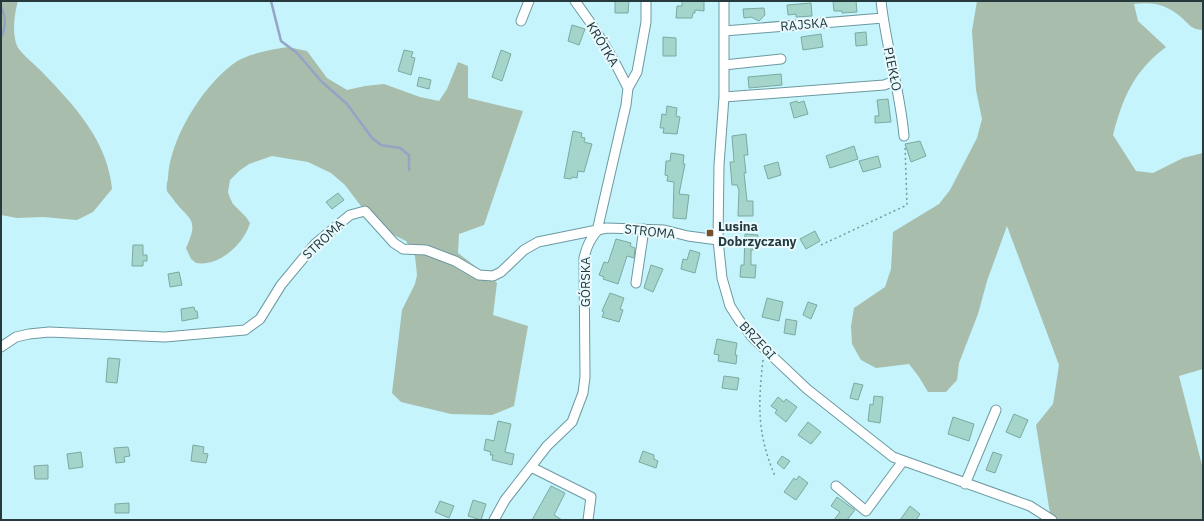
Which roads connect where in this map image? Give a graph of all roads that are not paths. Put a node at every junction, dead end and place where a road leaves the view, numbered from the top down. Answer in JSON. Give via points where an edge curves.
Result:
{"nodes":[{"id":1,"x":530,"y":1,"type":"edge"},
{"id":2,"x":576,"y":1,"type":"edge"},
{"id":3,"x":646,"y":1,"type":"edge"},
{"id":4,"x":724,"y":1,"type":"edge"},
{"id":5,"x":882,"y":1,"type":"edge"},
{"id":6,"x":883,"y":18,"type":"junction"},
{"id":7,"x":520,"y":21,"type":"dead end"},
{"id":8,"x":724,"y":31,"type":"junction"},
{"id":9,"x":781,"y":59,"type":"dead end"},
{"id":10,"x":724,"y":65,"type":"junction"},
{"id":11,"x":895,"y":81,"type":"junction"},
{"id":12,"x":628,"y":88,"type":"junction"},
{"id":13,"x":724,"y":97,"type":"junction"},
{"id":14,"x":904,"y":136,"type":"road end"},
{"id":15,"x":644,"y":229,"type":"junction"},
{"id":16,"x":597,"y":231,"type":"junction"},
{"id":17,"x":718,"y":240,"type":"junction"},
{"id":18,"x":636,"y":283,"type":"dead end"},
{"id":19,"x":1,"y":347,"type":"edge"},
{"id":20,"x":996,"y":410,"type":"dead end"},
{"id":21,"x":903,"y":461,"type":"junction"},
{"id":22,"x":531,"y":467,"type":"junction"},
{"id":23,"x":965,"y":484,"type":"junction"},
{"id":24,"x":836,"y":486,"type":"dead end"},
{"id":25,"x":494,"y":520,"type":"edge"},
{"id":26,"x":588,"y":520,"type":"edge"},
{"id":27,"x":1052,"y":520,"type":"edge"}],
"edges":[{"from":1,"to":7,"type":"street"},
{"from":2,"to":12,"type":"street","name":"KRÓTKA","via":[[608,49]]},
{"from":3,"to":12,"type":"street","name":"GÓRSKA","via":[[646,22],[637,72]]},
{"from":4,"to":8,"type":"street","name":"BRZEGI"},
{"from":5,"to":6,"type":"street","name":"PIEKŁO"},
{"from":6,"to":8,"type":"street","name":"RAJSKA"},
{"from":6,"to":11,"type":"street","name":"PIEKŁO"},
{"from":8,"to":10,"type":"street","name":"BRZEGI"},
{"from":9,"to":10,"type":"street"},
{"from":10,"to":13,"type":"street","name":"BRZEGI"},
{"from":11,"to":13,"type":"street","via":[[884,85]]},
{"from":11,"to":14,"type":"street","name":"PIEKŁO","via":[[902,105]]},
{"from":12,"to":16,"type":"street","name":"GÓRSKA"},
{"from":13,"to":17,"type":"street","name":"BRZEGI","via":[[719,165]]},
{"from":15,"to":16,"type":"street","name":"STROMA","via":[[607,228]]},
{"from":15,"to":17,"type":"street","name":"STROMA"},
{"from":15,"to":18,"type":"street"},
{"from":16,"to":19,"type":"street","name":"STROMA","via":[[538,242],[524,250],[501,272],[493,276],[479,275],[455,261],[434,253],[403,249],[394,243],[365,211],[357,212],[332,228],[315,244],[281,285],[260,319],[245,330],[165,337],[42,333],[16,337]]},
{"from":16,"to":22,"type":"street","name":"GÓRSKA","via":[[584,258],[586,377],[583,393],[572,422],[547,446]]},
{"from":17,"to":21,"type":"street","name":"BRZEGI","via":[[722,278],[730,306],[739,320],[764,348],[831,409],[893,457]]},
{"from":20,"to":23,"type":"street"},
{"from":21,"to":23,"type":"street","name":"BRZEGI"},
{"from":21,"to":24,"type":"street","via":[[866,511]]},
{"from":22,"to":25,"type":"street","name":"GÓRSKA","via":[[505,500]]},
{"from":22,"to":26,"type":"street","via":[[591,497]]},
{"from":23,"to":27,"type":"street","name":"BRZEGI","via":[[1030,506]]}]}
